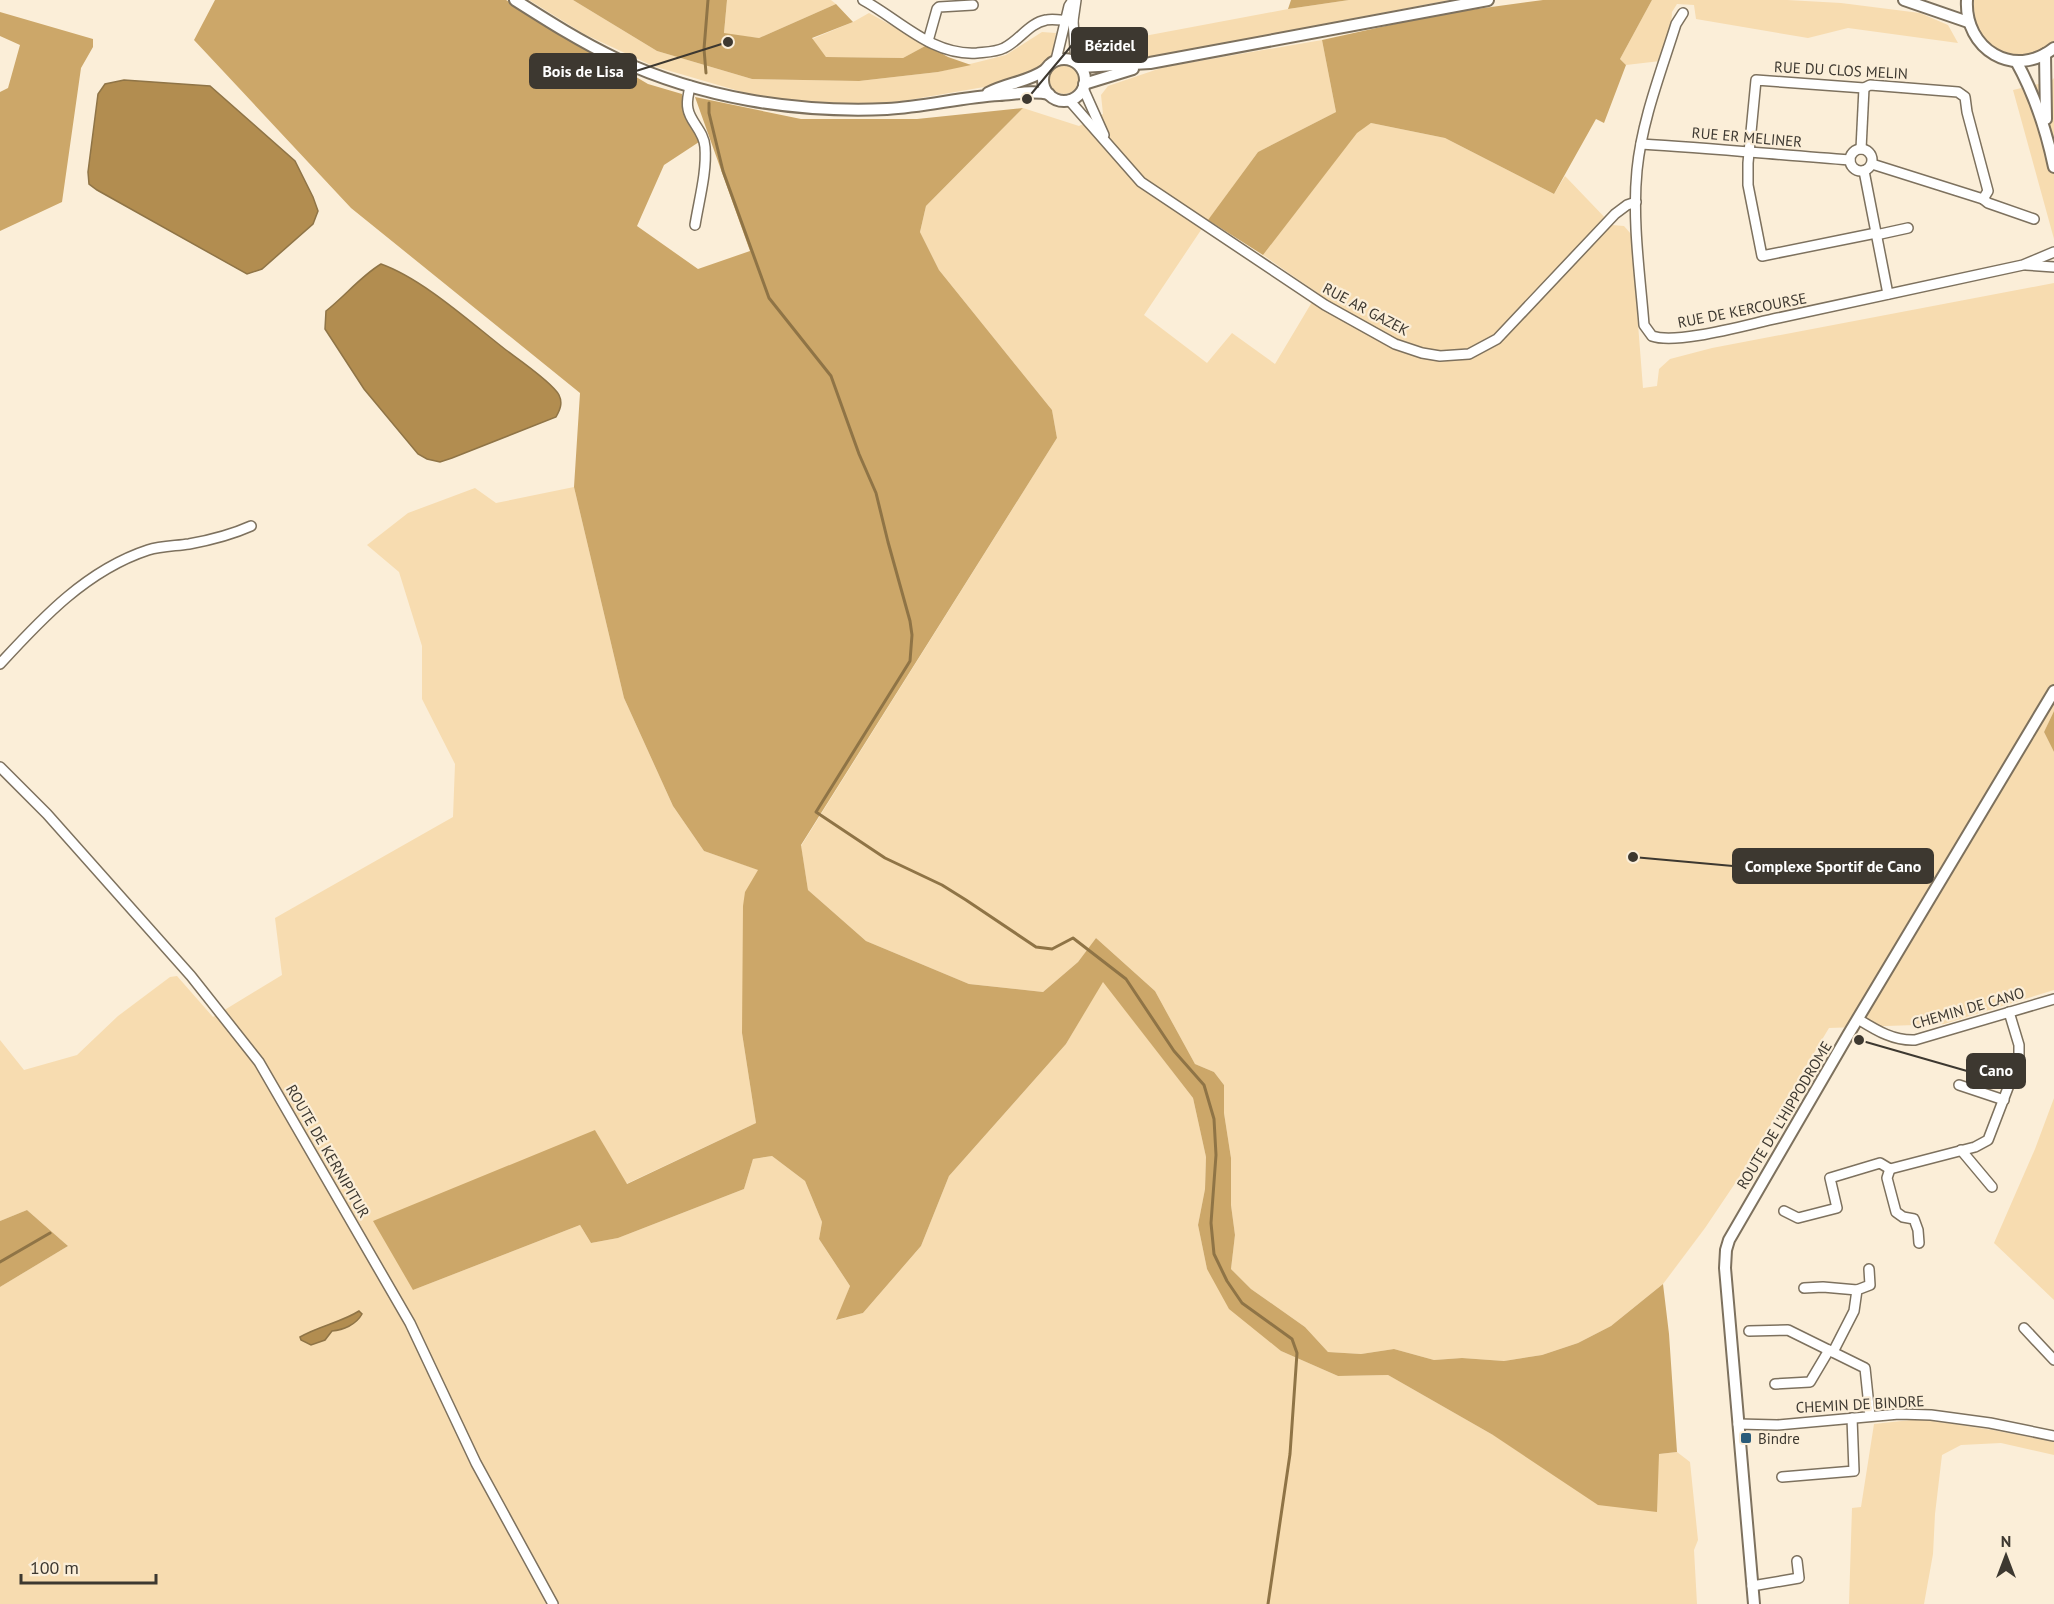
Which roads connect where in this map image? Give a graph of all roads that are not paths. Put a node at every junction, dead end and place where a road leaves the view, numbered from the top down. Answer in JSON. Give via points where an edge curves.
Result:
{"nodes":[{"id":1,"x":515,"y":0,"type":"edge"},
{"id":2,"x":863,"y":0,"type":"edge"},
{"id":3,"x":1074,"y":0,"type":"edge"},
{"id":4,"x":1488,"y":0,"type":"edge"},
{"id":5,"x":1904,"y":0,"type":"edge"},
{"id":6,"x":1967,"y":0,"type":"edge"},
{"id":7,"x":973,"y":5,"type":"dead end"},
{"id":8,"x":1683,"y":14,"type":"dead end"},
{"id":9,"x":1069,"y":21,"type":"junction"},
{"id":10,"x":1968,"y":22,"type":"junction"},
{"id":11,"x":927,"y":41,"type":"junction"},
{"id":12,"x":2050,"y":51,"type":"edge"},
{"id":13,"x":1056,"y":60,"type":"junction"},
{"id":14,"x":2016,"y":61,"type":"junction"},
{"id":15,"x":1150,"y":63,"type":"junction"},
{"id":16,"x":1079,"y":65,"type":"junction"},
{"id":17,"x":1045,"y":70,"type":"junction"},
{"id":18,"x":690,"y":86,"type":"junction"},
{"id":19,"x":1084,"y":86,"type":"junction"},
{"id":20,"x":1864,"y":88,"type":"junction"},
{"id":21,"x":986,"y":94,"type":"junction"},
{"id":22,"x":1049,"y":94,"type":"junction"},
{"id":23,"x":1069,"y":100,"type":"junction"},
{"id":24,"x":2047,"y":131,"type":"junction"},
{"id":25,"x":1641,"y":144,"type":"junction"},
{"id":26,"x":1108,"y":146,"type":"junction"},
{"id":27,"x":1861,"y":149,"type":"junction"},
{"id":28,"x":1749,"y":151,"type":"junction"},
{"id":29,"x":1850,"y":160,"type":"junction"},
{"id":30,"x":1872,"y":164,"type":"junction"},
{"id":31,"x":2054,"y":167,"type":"edge"},
{"id":32,"x":1864,"y":171,"type":"junction"},
{"id":33,"x":1983,"y":199,"type":"junction"},
{"id":34,"x":1636,"y":202,"type":"junction"},
{"id":35,"x":2034,"y":219,"type":"dead end"},
{"id":36,"x":695,"y":225,"type":"dead end"},
{"id":37,"x":1908,"y":228,"type":"dead end"},
{"id":38,"x":1876,"y":234,"type":"junction"},
{"id":39,"x":2054,"y":252,"type":"edge"},
{"id":40,"x":2024,"y":265,"type":"junction"},
{"id":41,"x":2054,"y":267,"type":"edge"},
{"id":42,"x":1888,"y":294,"type":"junction"},
{"id":43,"x":251,"y":526,"type":"dead end"},
{"id":44,"x":0,"y":664,"type":"edge"},
{"id":45,"x":2054,"y":691,"type":"edge"},
{"id":46,"x":0,"y":766,"type":"edge"},
{"id":47,"x":2054,"y":999,"type":"edge"},
{"id":48,"x":2009,"y":1012,"type":"junction"},
{"id":49,"x":1858,"y":1019,"type":"junction"},
{"id":50,"x":1959,"y":1084,"type":"dead end"},
{"id":51,"x":2004,"y":1100,"type":"junction"},
{"id":52,"x":1961,"y":1150,"type":"junction"},
{"id":53,"x":1890,"y":1169,"type":"junction"},
{"id":54,"x":1992,"y":1187,"type":"dead end"},
{"id":55,"x":1784,"y":1211,"type":"dead end"},
{"id":56,"x":1919,"y":1243,"type":"dead end"},
{"id":57,"x":1869,"y":1269,"type":"dead end"},
{"id":58,"x":1804,"y":1288,"type":"dead end"},
{"id":59,"x":1857,"y":1290,"type":"junction"},
{"id":60,"x":2024,"y":1328,"type":"dead end"},
{"id":61,"x":1749,"y":1331,"type":"dead end"},
{"id":62,"x":1831,"y":1351,"type":"junction"},
{"id":63,"x":2054,"y":1360,"type":"edge"},
{"id":64,"x":1775,"y":1384,"type":"dead end"},
{"id":65,"x":1869,"y":1416,"type":"junction"},
{"id":66,"x":1852,"y":1418,"type":"junction"},
{"id":67,"x":1738,"y":1424,"type":"junction"},
{"id":68,"x":2054,"y":1436,"type":"edge"},
{"id":69,"x":1782,"y":1477,"type":"dead end"},
{"id":70,"x":1797,"y":1561,"type":"dead end"},
{"id":71,"x":1752,"y":1586,"type":"junction"},
{"id":72,"x":553,"y":1604,"type":"edge"},
{"id":73,"x":1754,"y":1604,"type":"edge"}],
"edges":[{"from":1,"to":18,"type":"main road","via":[[599,50]]},
{"from":2,"to":11,"type":"street"},
{"from":3,"to":9,"type":"street","via":[[1069,6]]},
{"from":4,"to":15,"type":"main road"},
{"from":5,"to":10,"type":"main road"},
{"from":6,"to":10,"type":"main road"},
{"from":7,"to":11,"type":"street","via":[[939,7]]},
{"from":8,"to":25,"type":"street","name":"RUE DE KERCOURSE","via":[[1676,24]]},
{"from":9,"to":11,"type":"street","via":[[1041,21],[1007,47],[988,52],[962,54]]},
{"from":9,"to":13,"type":"street"},
{"from":9,"to":16,"type":"street"},
{"from":10,"to":14,"type":"main road","via":[[1986,49],[2000,58]]},
{"from":12,"to":14,"type":"main road","via":[[2031,60]]},
{"from":12,"to":24,"type":"main road"},
{"from":13,"to":16,"type":"main road","via":[[1063,58]]},
{"from":13,"to":17,"type":"main road"},
{"from":14,"to":24,"type":"main road"},
{"from":15,"to":16,"type":"main road"},
{"from":15,"to":19,"type":"main road"},
{"from":16,"to":19,"type":"main road"},
{"from":17,"to":21,"type":"main road"},
{"from":17,"to":22,"type":"main road","via":[[1044,86]]},
{"from":18,"to":21,"type":"main road","via":[[753,101],[837,110],[888,109]]},
{"from":18,"to":36,"type":"street","via":[[688,112],[705,143]]},
{"from":19,"to":23,"type":"main road"},
{"from":19,"to":26,"type":"street","name":"RUE AR GAZEK"},
{"from":20,"to":27,"type":"street"},
{"from":20,"to":28,"type":"street","name":"RUE DU CLOS MELIN","via":[[1756,80]]},
{"from":20,"to":33,"type":"street","name":"RUE DU CLOS MELIN","via":[[1870,85],[1958,92],[1965,97],[1988,191]]},
{"from":21,"to":22,"type":"main road"},
{"from":22,"to":23,"type":"main road","via":[[1058,100]]},
{"from":23,"to":26,"type":"street","name":"RUE AR GAZEK"},
{"from":24,"to":31,"type":"main road"},
{"from":25,"to":28,"type":"street","name":"RUE ER MELINER"},
{"from":25,"to":34,"type":"street","name":"RUE DE KERCOURSE"},
{"from":26,"to":34,"type":"street","name":"RUE AR GAZEK","via":[[1141,182],[1325,305],[1395,344],[1440,356],[1469,354],[1497,339],[1615,214]]},
{"from":27,"to":29,"type":"street"},
{"from":27,"to":30,"type":"street","via":[[1869,152]]},
{"from":28,"to":29,"type":"street","name":"RUE ER MELINER"},
{"from":28,"to":38,"type":"street","name":"RUE DU CLOS MELIN","via":[[1748,185],[1762,256]]},
{"from":29,"to":32,"type":"street","via":[[1856,170]]},
{"from":30,"to":32,"type":"street"},
{"from":30,"to":33,"type":"street"},
{"from":32,"to":38,"type":"street"},
{"from":33,"to":35,"type":"street"},
{"from":34,"to":42,"type":"street","name":"RUE DE KERCOURSE","via":[[1644,325],[1652,336],[1686,338]]},
{"from":37,"to":38,"type":"street"},
{"from":38,"to":42,"type":"street"},
{"from":39,"to":40,"type":"street","name":"RUE DE KERCOURSE"},
{"from":40,"to":41,"type":"street","name":"RUE DE KERCOURSE"},
{"from":40,"to":42,"type":"street","name":"RUE DE KERCOURSE"},
{"from":43,"to":44,"type":"street","via":[[230,536],[149,550],[109,567],[38,622]]},
{"from":45,"to":49,"type":"main road","name":"ROUTE DE L'HIPPODROME"},
{"from":46,"to":72,"type":"street","name":"ROUTE DE KERNIPITUR","via":[[183,967],[259,1062],[410,1323],[476,1463]]},
{"from":47,"to":48,"type":"street","name":"CHEMIN DE CANO"},
{"from":48,"to":49,"type":"street","name":"CHEMIN DE CANO","via":[[1905,1041]]},
{"from":48,"to":51,"type":"street","via":[[2019,1059]]},
{"from":49,"to":67,"type":"main road","name":"ROUTE DE L'HIPPODROME","via":[[1733,1231],[1726,1250]]},
{"from":50,"to":51,"type":"street"},
{"from":51,"to":52,"type":"street","via":[[1988,1140]]},
{"from":52,"to":53,"type":"street"},
{"from":52,"to":54,"type":"street"},
{"from":53,"to":55,"type":"street","via":[[1880,1163],[1830,1178],[1837,1208],[1798,1218]]},
{"from":53,"to":56,"type":"street","via":[[1887,1178],[1896,1212],[1914,1219]]},
{"from":57,"to":59,"type":"street","via":[[1870,1285]]},
{"from":58,"to":59,"type":"street"},
{"from":59,"to":62,"type":"street","via":[[1854,1311]]},
{"from":60,"to":63,"type":"street"},
{"from":61,"to":62,"type":"street","via":[[1788,1330]]},
{"from":62,"to":64,"type":"street","via":[[1810,1382]]},
{"from":62,"to":65,"type":"street","via":[[1865,1368]]},
{"from":65,"to":66,"type":"street","name":"CHEMIN DE BINDRE"},
{"from":65,"to":68,"type":"street","name":"CHEMIN DE BINDRE","via":[[1931,1415]]},
{"from":66,"to":67,"type":"street","name":"CHEMIN DE BINDRE","via":[[1777,1425]]},
{"from":66,"to":69,"type":"street","via":[[1854,1471]]},
{"from":67,"to":71,"type":"main road","name":"ROUTE DE L'HIPPODROME"},
{"from":70,"to":71,"type":"street","via":[[1799,1578]]},
{"from":71,"to":73,"type":"main road","name":"ROUTE DE L'HIPPODROME"}]}
